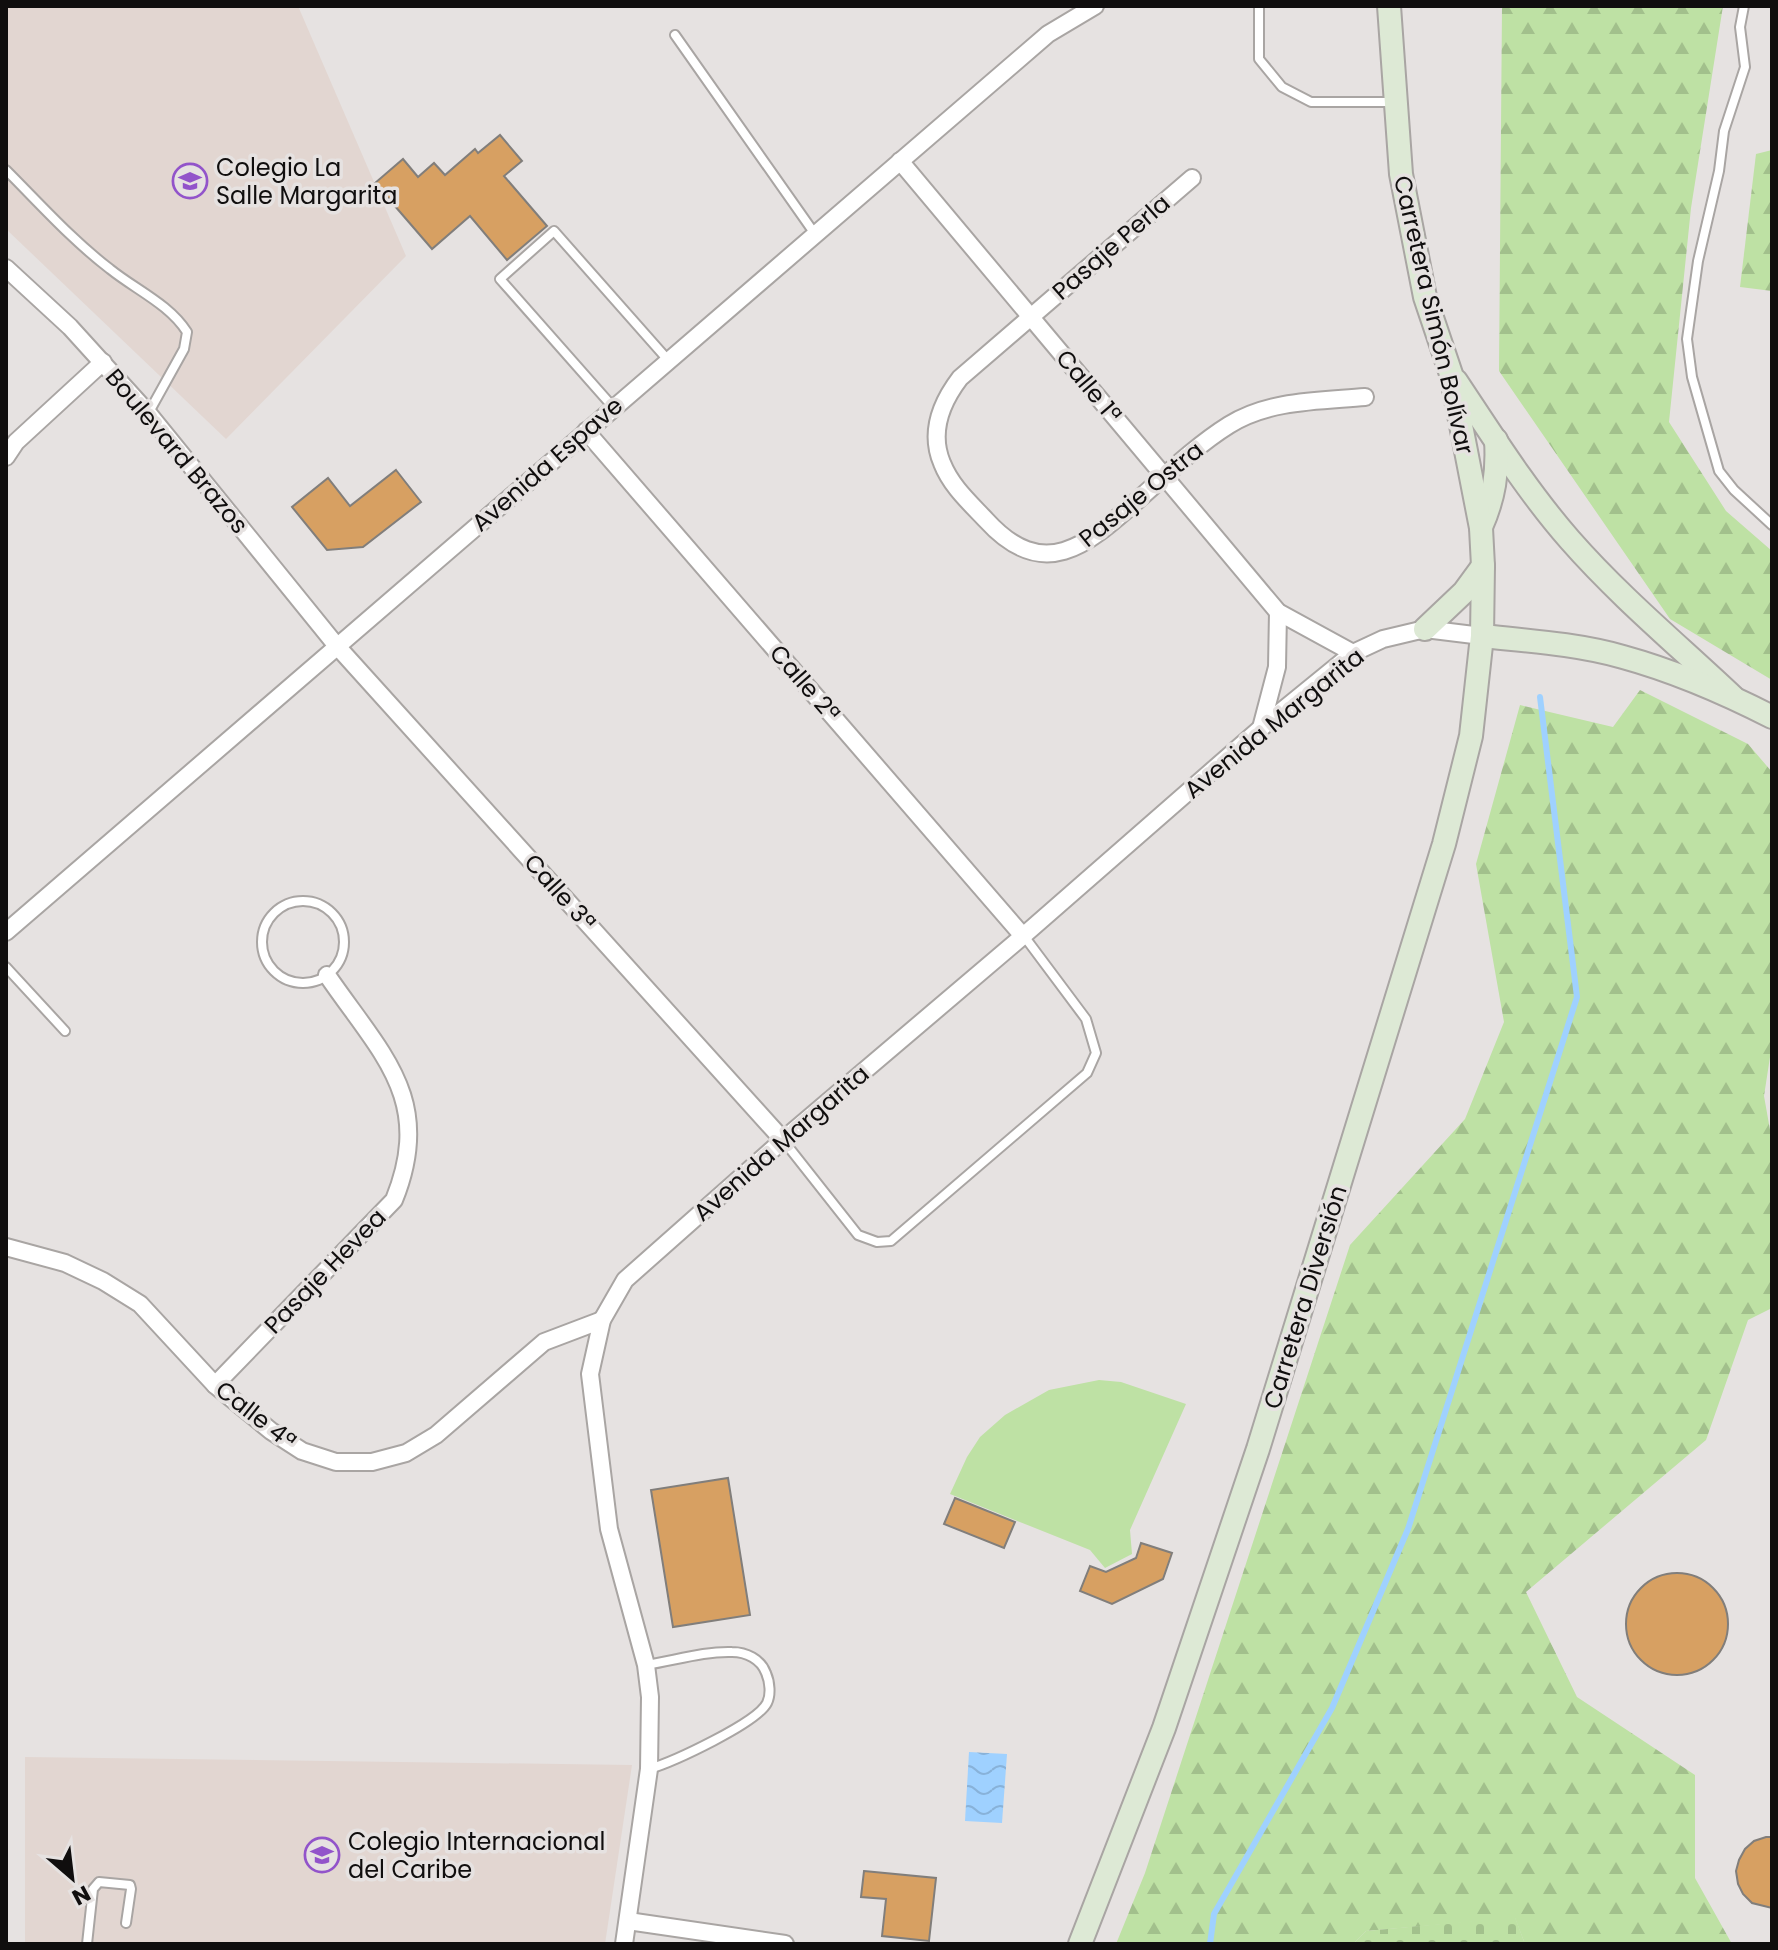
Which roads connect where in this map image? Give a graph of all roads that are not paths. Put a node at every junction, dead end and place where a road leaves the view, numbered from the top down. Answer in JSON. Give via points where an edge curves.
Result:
{"nodes":[{"id":1,"x":1095,"y":6,"type":"edge"},
{"id":2,"x":1259,"y":6,"type":"edge"},
{"id":3,"x":1389,"y":6,"type":"edge"},
{"id":4,"x":1744,"y":6,"type":"edge"},
{"id":5,"x":675,"y":35,"type":"dead end"},
{"id":6,"x":1396,"y":102,"type":"junction"},
{"id":7,"x":900,"y":161,"type":"junction"},
{"id":8,"x":6,"y":170,"type":"edge"},
{"id":9,"x":1192,"y":178,"type":"dead end"},
{"id":10,"x":815,"y":234,"type":"junction"},
{"id":11,"x":6,"y":268,"type":"edge"},
{"id":12,"x":1030,"y":316,"type":"junction"},
{"id":13,"x":668,"y":360,"type":"junction"},
{"id":14,"x":103,"y":362,"type":"junction"},
{"id":15,"x":1451,"y":374,"type":"junction"},
{"id":16,"x":1365,"y":397,"type":"dead end"},
{"id":17,"x":613,"y":407,"type":"junction"},
{"id":18,"x":148,"y":413,"type":"junction"},
{"id":19,"x":586,"y":431,"type":"junction"},
{"id":20,"x":1496,"y":440,"type":"junction"},
{"id":21,"x":6,"y":457,"type":"edge"},
{"id":22,"x":1165,"y":476,"type":"junction"},
{"id":23,"x":1772,"y":525,"type":"edge"},
{"id":24,"x":1481,"y":528,"type":"junction"},
{"id":25,"x":1483,"y":566,"type":"junction"},
{"id":26,"x":1278,"y":612,"type":"junction"},
{"id":27,"x":1425,"y":629,"type":"junction"},
{"id":28,"x":1482,"y":636,"type":"junction"},
{"id":29,"x":336,"y":645,"type":"junction"},
{"id":30,"x":1353,"y":653,"type":"junction"},
{"id":31,"x":1733,"y":697,"type":"junction"},
{"id":32,"x":1772,"y":717,"type":"edge"},
{"id":33,"x":1261,"y":728,"type":"junction"},
{"id":34,"x":6,"y":932,"type":"edge"},
{"id":35,"x":1023,"y":936,"type":"junction"},
{"id":36,"x":6,"y":967,"type":"edge"},
{"id":37,"x":327,"y":975,"type":"junction"},
{"id":38,"x":65,"y":1031,"type":"dead end"},
{"id":39,"x":783,"y":1140,"type":"junction"},
{"id":40,"x":6,"y":1247,"type":"edge"},
{"id":41,"x":602,"y":1320,"type":"junction"},
{"id":42,"x":215,"y":1385,"type":"junction"},
{"id":43,"x":646,"y":1665,"type":"junction"},
{"id":44,"x":649,"y":1769,"type":"junction"},
{"id":45,"x":628,"y":1921,"type":"junction"},
{"id":46,"x":126,"y":1923,"type":"dead end"},
{"id":47,"x":87,"y":1944,"type":"edge"},
{"id":48,"x":624,"y":1944,"type":"edge"},
{"id":49,"x":785,"y":1944,"type":"edge"},
{"id":50,"x":1080,"y":1944,"type":"edge"}],
"edges":[{"from":1,"to":7,"type":"street","name":"Avenida Espave","via":[[1048,34]]},
{"from":2,"to":6,"type":"lane","via":[[1259,59],[1282,87],[1311,102]]},
{"from":3,"to":6,"type":"main road","name":"Carretera Simón Bolívar"},
{"from":4,"to":23,"type":"lane","via":[[1740,27],[1745,67],[1724,131],[1687,339],[1692,377],[1719,471]]},
{"from":5,"to":10,"type":"lane"},
{"from":6,"to":15,"type":"main road","name":"Carretera Simón Bolívar","via":[[1401,174],[1425,297]]},
{"from":7,"to":10,"type":"street","name":"Avenida Espave"},
{"from":7,"to":12,"type":"street","name":"Calle 1ª"},
{"from":8,"to":18,"type":"lane","via":[[98,259],[177,316],[187,332],[184,349]]},
{"from":9,"to":12,"type":"street","name":"Pasaje Perla"},
{"from":10,"to":13,"type":"street","name":"Avenida Espave"},
{"from":11,"to":14,"type":"street","name":"Boulevard Brazos"},
{"from":12,"to":22,"type":"street","name":"Calle 1ª"},
{"from":12,"to":22,"type":"street","name":"Pasaje Ostra","via":[[946,396],[936,437],[939,458],[957,490],[1012,544],[1055,553],[1098,535]]},
{"from":13,"to":17,"type":"street","name":"Avenida Espave"},
{"from":13,"to":17,"type":"lane","via":[[554,231],[500,279]]},
{"from":14,"to":18,"type":"street","name":"Boulevard Brazos"},
{"from":14,"to":21,"type":"street"},
{"from":15,"to":20,"type":"main road"},
{"from":15,"to":24,"type":"main road","name":"Carretera Simón Bolívar"},
{"from":16,"to":22,"type":"street","name":"Pasaje Ostra","via":[[1255,411]]},
{"from":17,"to":19,"type":"street","name":"Avenida Espave"},
{"from":18,"to":29,"type":"street","name":"Boulevard Brazos"},
{"from":19,"to":29,"type":"street","name":"Avenida Espave"},
{"from":19,"to":35,"type":"street","name":"Calle 2ª"},
{"from":20,"to":24,"type":"main road","name":"Carretera Simón Bolívar","via":[[1496,483]]},
{"from":20,"to":31,"type":"main road","via":[[1591,563]]},
{"from":22,"to":26,"type":"street","name":"Calle 1ª"},
{"from":24,"to":25,"type":"main road","name":"Carretera Simón Bolívar"},
{"from":25,"to":27,"type":"main road"},
{"from":25,"to":28,"type":"main road","name":"Carretera Simón Bolívar"},
{"from":26,"to":30,"type":"street"},
{"from":26,"to":33,"type":"street","via":[[1277,667]]},
{"from":27,"to":28,"type":"street","name":"Avenida Margarita"},
{"from":27,"to":30,"type":"street","name":"Avenida Margarita"},
{"from":28,"to":31,"type":"main road","via":[[1622,656]]},
{"from":28,"to":50,"type":"main road","name":"Carretera Diversión","via":[[1471,736],[1421,923],[1258,1449],[1164,1728]]},
{"from":29,"to":34,"type":"street","name":"Avenida Espave"},
{"from":29,"to":39,"type":"street","name":"Calle 3ª"},
{"from":30,"to":33,"type":"street","name":"Avenida Margarita"},
{"from":31,"to":32,"type":"main road"},
{"from":33,"to":35,"type":"street","name":"Avenida Margarita"},
{"from":35,"to":39,"type":"street","name":"Avenida Margarita"},
{"from":35,"to":39,"type":"lane","via":[[1086,1019],[1096,1053],[1087,1073],[903,1231],[891,1241],[858,1235]]},
{"from":36,"to":38,"type":"lane"},
{"from":37,"to":37,"type":"lane","via":[[342,955],[343,929],[337,918],[317,902],[304,900],[278,909],[263,933],[266,960],[275,972],[300,983]]},
{"from":37,"to":42,"type":"street","name":"Pasaje Hevea","via":[[405,1097],[410,1127],[404,1175],[394,1200]]},
{"from":39,"to":41,"type":"street","name":"Avenida Margarita","via":[[625,1280]]},
{"from":40,"to":42,"type":"street","name":"Calle 4ª","via":[[65,1263],[140,1304]]},
{"from":41,"to":42,"type":"street","name":"Calle 4ª","via":[[544,1342],[436,1435],[406,1453],[372,1462],[336,1462],[302,1451]]},
{"from":41,"to":43,"type":"street","name":"Avenida Margarita","via":[[590,1374],[605,1498]]},
{"from":43,"to":44,"type":"street","name":"Avenida Margarita"},
{"from":43,"to":44,"type":"lane","via":[[746,1654],[764,1668],[770,1692],[756,1716]]},
{"from":44,"to":45,"type":"street","name":"Avenida Margarita"},
{"from":45,"to":48,"type":"street","name":"Avenida Margarita"},
{"from":45,"to":49,"type":"street"},
{"from":46,"to":47,"type":"lane","via":[[130,1885],[99,1882],[93,1889]]}]}
